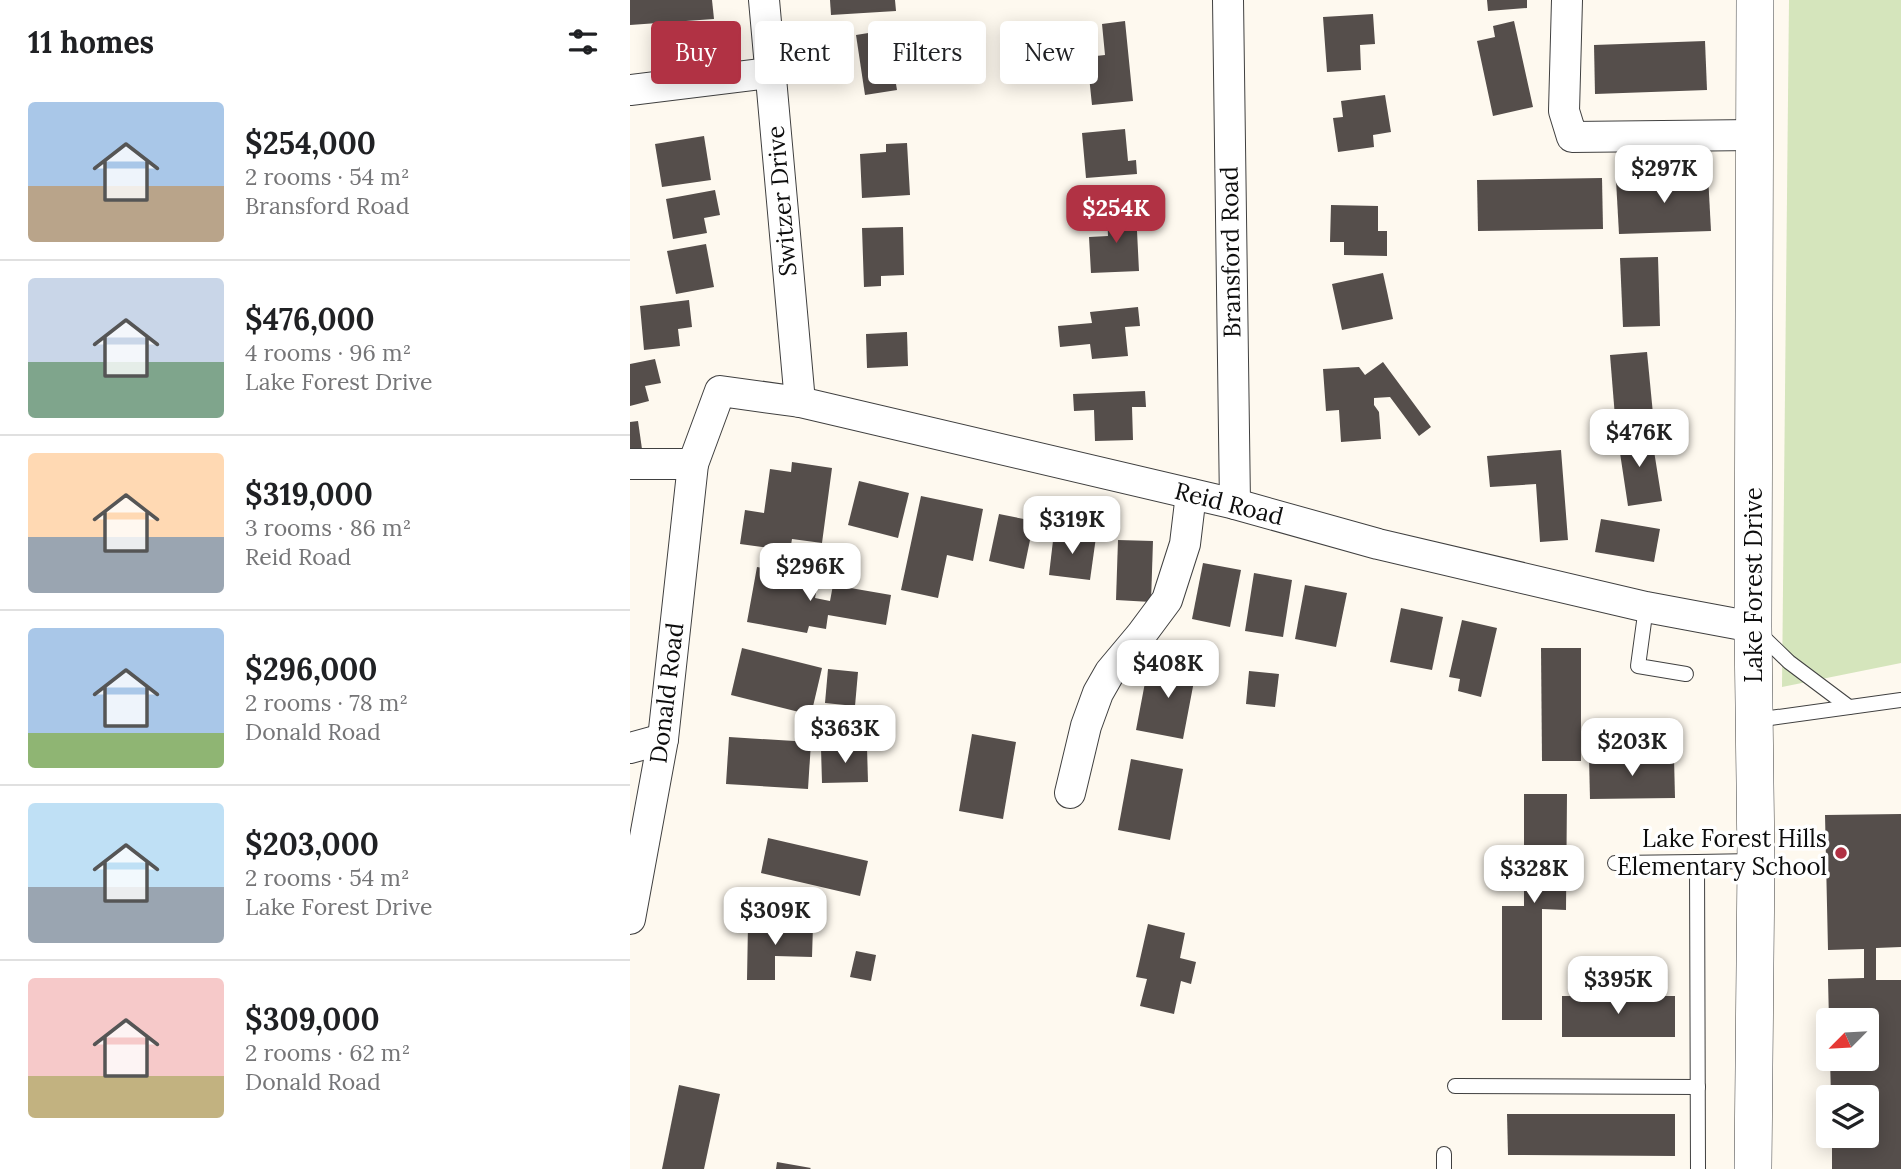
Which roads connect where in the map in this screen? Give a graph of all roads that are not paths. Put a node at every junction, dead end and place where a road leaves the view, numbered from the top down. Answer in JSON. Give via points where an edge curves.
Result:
{"nodes":[{"id":1,"x":764,"y":0,"type":"edge"},
{"id":2,"x":1228,"y":0,"type":"edge"},
{"id":3,"x":1567,"y":0,"type":"edge"},
{"id":4,"x":1755,"y":0,"type":"edge"},
{"id":5,"x":766,"y":21,"type":"edge"},
{"id":6,"x":755,"y":75,"type":"edge"},
{"id":7,"x":771,"y":84,"type":"edge"},
{"id":8,"x":630,"y":90,"type":"edge"},
{"id":9,"x":1754,"y":135,"type":"junction"},
{"id":10,"x":800,"y":401,"type":"junction"},
{"id":11,"x":630,"y":464,"type":"edge"},
{"id":12,"x":693,"y":464,"type":"junction"},
{"id":13,"x":1191,"y":494,"type":"junction"},
{"id":14,"x":1235,"y":504,"type":"junction"},
{"id":15,"x":1646,"y":607,"type":"junction"},
{"id":16,"x":1753,"y":627,"type":"junction"},
{"id":17,"x":1686,"y":674,"type":"dead end"},
{"id":18,"x":1901,"y":700,"type":"edge"},
{"id":19,"x":1849,"y":707,"type":"junction"},
{"id":20,"x":1754,"y":720,"type":"junction"},
{"id":21,"x":663,"y":739,"type":"junction"},
{"id":22,"x":630,"y":748,"type":"edge"},
{"id":23,"x":1070,"y":793,"type":"dead end"},
{"id":24,"x":1697,"y":862,"type":"junction"},
{"id":25,"x":1756,"y":862,"type":"junction"},
{"id":26,"x":1615,"y":863,"type":"dead end"},
{"id":27,"x":630,"y":919,"type":"edge"},
{"id":28,"x":1455,"y":1086,"type":"dead end"},
{"id":29,"x":1698,"y":1087,"type":"junction"},
{"id":30,"x":1698,"y":1169,"type":"edge"},
{"id":31,"x":1753,"y":1169,"type":"edge"}],
"edges":[{"from":1,"to":5,"type":"street","name":"Switzer Drive"},
{"from":2,"to":14,"type":"street","name":"Bransford Road"},
{"from":3,"to":9,"type":"street","via":[[1564,111],[1572,136]]},
{"from":4,"to":9,"type":"street","name":"Lake Forest Drive"},
{"from":6,"to":8,"type":"street"},
{"from":7,"to":10,"type":"street","name":"Switzer Drive"},
{"from":9,"to":16,"type":"street","name":"Lake Forest Drive"},
{"from":10,"to":12,"type":"street","name":"Reid Road","via":[[720,391]]},
{"from":10,"to":13,"type":"street","name":"Reid Road"},
{"from":11,"to":12,"type":"street"},
{"from":12,"to":21,"type":"street","name":"Donald Road"},
{"from":13,"to":14,"type":"street","name":"Reid Road"},
{"from":13,"to":23,"type":"street","via":[[1185,544],[1167,600],[1098,693]]},
{"from":14,"to":15,"type":"street","name":"Reid Road","via":[[1377,544]]},
{"from":15,"to":16,"type":"street","name":"Reid Road"},
{"from":15,"to":17,"type":"lane","via":[[1638,666]]},
{"from":16,"to":19,"type":"lane","via":[[1789,662]]},
{"from":16,"to":20,"type":"street","name":"Lake Forest Drive"},
{"from":18,"to":19,"type":"lane"},
{"from":19,"to":20,"type":"lane"},
{"from":20,"to":25,"type":"street","name":"Lake Forest Drive"},
{"from":21,"to":22,"type":"street"},
{"from":21,"to":27,"type":"street","name":"Donald Road"},
{"from":24,"to":25,"type":"lane"},
{"from":24,"to":26,"type":"lane"},
{"from":24,"to":29,"type":"lane"},
{"from":25,"to":31,"type":"street","name":"Lake Forest Drive"},
{"from":28,"to":29,"type":"lane"},
{"from":29,"to":30,"type":"lane"}]}
